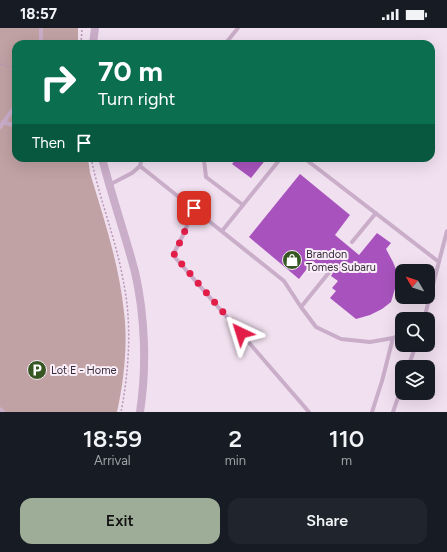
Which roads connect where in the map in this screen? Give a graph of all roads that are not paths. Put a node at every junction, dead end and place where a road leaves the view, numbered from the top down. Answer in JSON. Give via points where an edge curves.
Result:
{"nodes":[{"id":1,"x":41,"y":28,"type":"edge"},
{"id":2,"x":95,"y":28,"type":"edge"},
{"id":3,"x":238,"y":28,"type":"edge"},
{"id":4,"x":41,"y":40,"type":"edge"},
{"id":5,"x":94,"y":40,"type":"edge"},
{"id":6,"x":228,"y":40,"type":"edge"},
{"id":7,"x":12,"y":111,"type":"edge"},
{"id":8,"x":4,"y":122,"type":"junction"},
{"id":9,"x":12,"y":125,"type":"edge"},
{"id":10,"x":0,"y":127,"type":"edge"},
{"id":11,"x":103,"y":162,"type":"edge"},
{"id":12,"x":141,"y":162,"type":"edge"},
{"id":13,"x":204,"y":162,"type":"edge"},
{"id":14,"x":278,"y":162,"type":"edge"},
{"id":15,"x":309,"y":162,"type":"edge"},
{"id":16,"x":140,"y":166,"type":"junction"},
{"id":17,"x":109,"y":185,"type":"junction"},
{"id":18,"x":243,"y":205,"type":"junction"},
{"id":19,"x":194,"y":208,"type":"junction"},
{"id":20,"x":376,"y":213,"type":"junction"},
{"id":21,"x":222,"y":231,"type":"junction"},
{"id":22,"x":447,"y":231,"type":"edge"},
{"id":23,"x":352,"y":242,"type":"dead end"},
{"id":24,"x":439,"y":262,"type":"junction"},
{"id":25,"x":331,"y":270,"type":"dead end"},
{"id":26,"x":301,"y":307,"type":"junction"},
{"id":27,"x":426,"y":312,"type":"edge"},
{"id":28,"x":393,"y":338,"type":"joint"},
{"id":29,"x":397,"y":400,"type":"edge"},
{"id":30,"x":0,"y":409,"type":"edge"},
{"id":31,"x":3,"y":412,"type":"edge"},
{"id":32,"x":140,"y":412,"type":"edge"},
{"id":33,"x":309,"y":412,"type":"edge"},
{"id":34,"x":372,"y":412,"type":"edge"},
{"id":35,"x":393,"y":412,"type":"edge"}],
"edges":[{"from":1,"to":4,"type":"lane"},
{"from":2,"to":5,"type":"street"},
{"from":3,"to":6,"type":"lane"},
{"from":7,"to":8,"type":"lane"},
{"from":8,"to":9,"type":"lane"},
{"from":8,"to":10,"type":"lane"},
{"from":11,"to":17,"type":"street"},
{"from":12,"to":16,"type":"lane"},
{"from":13,"to":18,"type":"lane","via":[[206,177]]},
{"from":14,"to":18,"type":"lane"},
{"from":15,"to":20,"type":"lane"},
{"from":16,"to":17,"type":"lane"},
{"from":16,"to":19,"type":"lane"},
{"from":17,"to":32,"type":"street","via":[[139,293],[143,346]]},
{"from":18,"to":21,"type":"lane"},
{"from":19,"to":21,"type":"lane"},
{"from":19,"to":33,"type":"lane","via":[[174,255]]},
{"from":20,"to":23,"type":"lane"},
{"from":20,"to":24,"type":"lane"},
{"from":21,"to":26,"type":"lane","via":[[284,280]]},
{"from":22,"to":24,"type":"lane"},
{"from":24,"to":27,"type":"lane"},
{"from":25,"to":26,"type":"lane"},
{"from":26,"to":28,"type":"lane","via":[[316,327],[341,339],[370,342]]},
{"from":28,"to":34,"type":"lane"},
{"from":29,"to":35,"type":"lane"},
{"from":30,"to":31,"type":"lane"}]}
